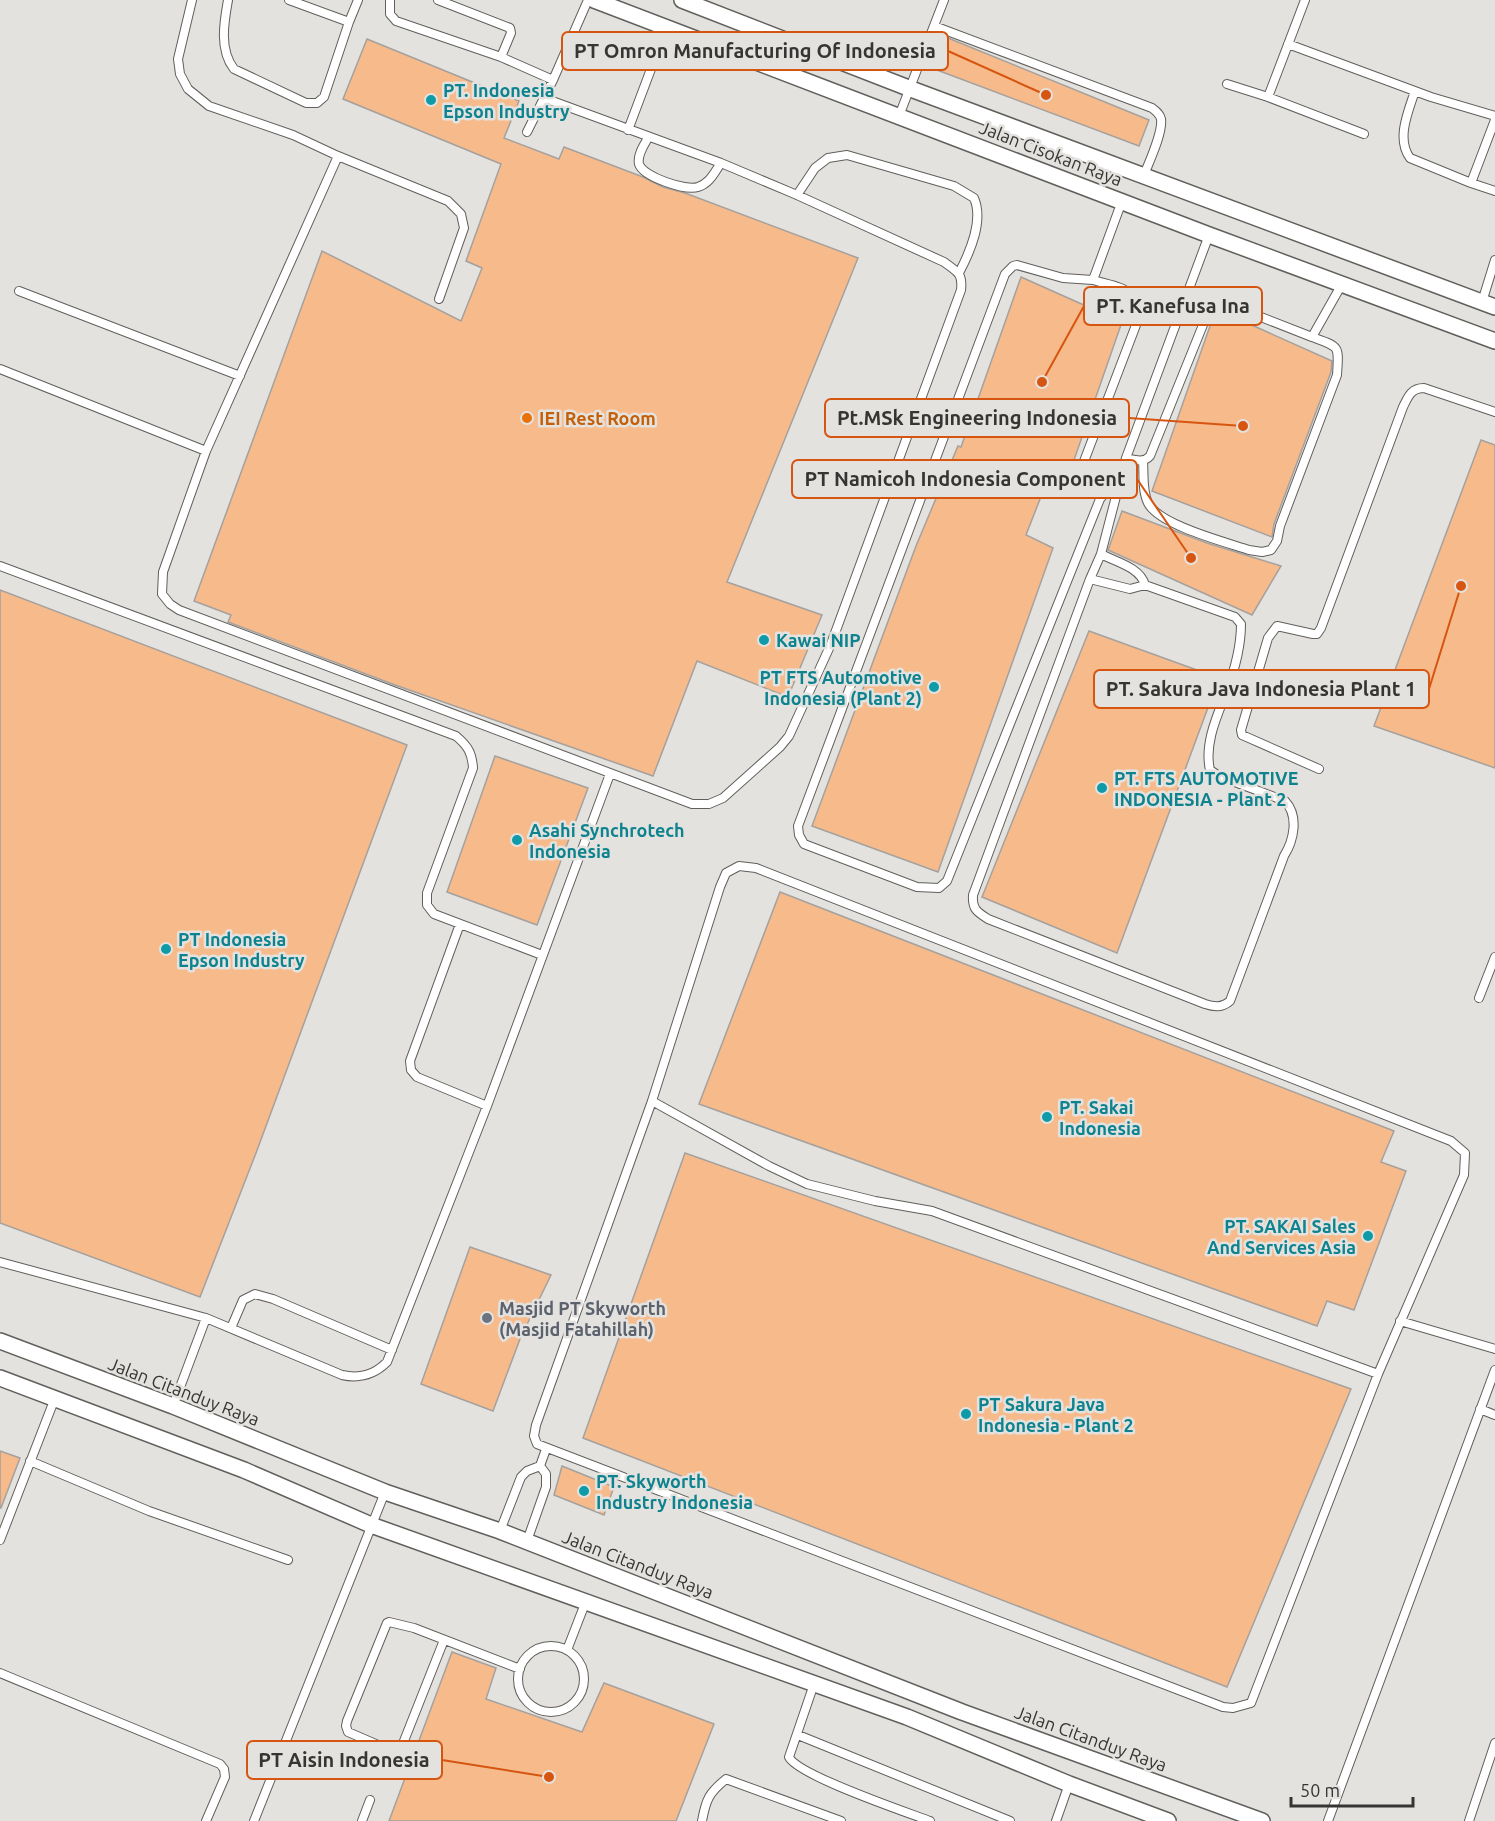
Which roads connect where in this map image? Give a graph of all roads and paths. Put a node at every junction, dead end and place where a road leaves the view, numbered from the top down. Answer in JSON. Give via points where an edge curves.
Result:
{"nodes":[{"id":1,"x":192,"y":0,"type":"edge"},
{"id":2,"x":228,"y":0,"type":"edge"},
{"id":3,"x":289,"y":0,"type":"edge"},
{"id":4,"x":358,"y":0,"type":"edge"},
{"id":5,"x":390,"y":0,"type":"edge"},
{"id":6,"x":438,"y":0,"type":"edge"},
{"id":7,"x":588,"y":0,"type":"edge"},
{"id":8,"x":594,"y":0,"type":"edge"},
{"id":9,"x":682,"y":0,"type":"edge"},
{"id":10,"x":944,"y":0,"type":"edge"},
{"id":11,"x":1305,"y":0,"type":"edge"},
{"id":12,"x":349,"y":22,"type":"junction"},
{"id":13,"x":934,"y":26,"type":"junction"},
{"id":14,"x":1288,"y":44,"type":"junction"},
{"id":15,"x":501,"y":57,"type":"junction"},
{"id":16,"x":654,"y":61,"type":"dead end"},
{"id":17,"x":553,"y":80,"type":"junction"},
{"id":18,"x":1227,"y":84,"type":"dead end"},
{"id":19,"x":911,"y":89,"type":"junction"},
{"id":20,"x":1415,"y":92,"type":"junction"},
{"id":21,"x":1268,"y":97,"type":"junction"},
{"id":22,"x":544,"y":98,"type":"junction"},
{"id":23,"x":899,"y":116,"type":"junction"},
{"id":24,"x":1495,"y":118,"type":"edge"},
{"id":25,"x":628,"y":130,"type":"junction"},
{"id":26,"x":527,"y":132,"type":"dead end"},
{"id":27,"x":1364,"y":134,"type":"dead end"},
{"id":28,"x":648,"y":138,"type":"junction"},
{"id":29,"x":338,"y":156,"type":"junction"},
{"id":30,"x":721,"y":163,"type":"junction"},
{"id":31,"x":1144,"y":175,"type":"junction"},
{"id":32,"x":1471,"y":183,"type":"junction"},
{"id":33,"x":1495,"y":191,"type":"edge"},
{"id":34,"x":798,"y":195,"type":"junction"},
{"id":35,"x":1122,"y":201,"type":"junction"},
{"id":36,"x":1209,"y":235,"type":"junction"},
{"id":37,"x":1495,"y":260,"type":"edge"},
{"id":38,"x":959,"y":273,"type":"junction"},
{"id":39,"x":1093,"y":280,"type":"junction"},
{"id":40,"x":1342,"y":284,"type":"junction"},
{"id":41,"x":19,"y":291,"type":"dead end"},
{"id":42,"x":439,"y":299,"type":"dead end"},
{"id":43,"x":1488,"y":305,"type":"edge"},
{"id":44,"x":1312,"y":337,"type":"junction"},
{"id":45,"x":1495,"y":341,"type":"edge"},
{"id":46,"x":0,"y":369,"type":"edge"},
{"id":47,"x":240,"y":376,"type":"junction"},
{"id":48,"x":1495,"y":412,"type":"edge"},
{"id":49,"x":207,"y":451,"type":"junction"},
{"id":50,"x":1126,"y":458,"type":"junction"},
{"id":51,"x":1143,"y":461,"type":"junction"},
{"id":52,"x":1075,"y":485,"type":"dead end"},
{"id":53,"x":1117,"y":493,"type":"junction"},
{"id":54,"x":1101,"y":554,"type":"junction"},
{"id":55,"x":0,"y":566,"type":"edge"},
{"id":56,"x":1090,"y":579,"type":"junction"},
{"id":57,"x":1144,"y":585,"type":"junction"},
{"id":58,"x":1319,"y":769,"type":"dead end"},
{"id":59,"x":610,"y":774,"type":"junction"},
{"id":60,"x":460,"y":924,"type":"junction"},
{"id":61,"x":542,"y":955,"type":"junction"},
{"id":62,"x":1495,"y":957,"type":"edge"},
{"id":63,"x":1479,"y":998,"type":"dead end"},
{"id":64,"x":652,"y":1101,"type":"junction"},
{"id":65,"x":487,"y":1106,"type":"junction"},
{"id":66,"x":0,"y":1262,"type":"edge"},
{"id":67,"x":206,"y":1318,"type":"junction"},
{"id":68,"x":1400,"y":1321,"type":"junction"},
{"id":69,"x":231,"y":1328,"type":"junction"},
{"id":70,"x":0,"y":1341,"type":"edge"},
{"id":71,"x":1495,"y":1349,"type":"edge"},
{"id":72,"x":392,"y":1350,"type":"junction"},
{"id":73,"x":1495,"y":1370,"type":"edge"},
{"id":74,"x":1378,"y":1374,"type":"junction"},
{"id":75,"x":0,"y":1378,"type":"edge"},
{"id":76,"x":55,"y":1398,"type":"junction"},
{"id":77,"x":173,"y":1406,"type":"junction"},
{"id":78,"x":1480,"y":1409,"type":"junction"},
{"id":79,"x":1495,"y":1415,"type":"edge"},
{"id":80,"x":546,"y":1449,"type":"junction"},
{"id":81,"x":30,"y":1461,"type":"junction"},
{"id":82,"x":540,"y":1466,"type":"junction"},
{"id":83,"x":385,"y":1492,"type":"junction"},
{"id":84,"x":371,"y":1525,"type":"junction"},
{"id":85,"x":500,"y":1531,"type":"junction"},
{"id":86,"x":0,"y":1540,"type":"edge"},
{"id":87,"x":526,"y":1541,"type":"junction"},
{"id":88,"x":288,"y":1560,"type":"dead end"},
{"id":89,"x":586,"y":1601,"type":"junction"},
{"id":90,"x":444,"y":1640,"type":"junction"},
{"id":91,"x":567,"y":1650,"type":"junction"},
{"id":92,"x":520,"y":1669,"type":"junction"},
{"id":93,"x":0,"y":1673,"type":"edge"},
{"id":94,"x":813,"y":1684,"type":"junction"},
{"id":95,"x":962,"y":1712,"type":"junction"},
{"id":96,"x":951,"y":1734,"type":"junction"},
{"id":97,"x":798,"y":1735,"type":"junction"},
{"id":98,"x":1495,"y":1743,"type":"edge"},
{"id":99,"x":1069,"y":1784,"type":"junction"},
{"id":100,"x":370,"y":1800,"type":"dead end"},
{"id":101,"x":206,"y":1821,"type":"edge"},
{"id":102,"x":254,"y":1821,"type":"edge"},
{"id":103,"x":362,"y":1821,"type":"edge"},
{"id":104,"x":702,"y":1821,"type":"edge"},
{"id":105,"x":841,"y":1821,"type":"edge"},
{"id":106,"x":930,"y":1821,"type":"edge"},
{"id":107,"x":1010,"y":1821,"type":"edge"},
{"id":108,"x":1056,"y":1821,"type":"edge"},
{"id":109,"x":1168,"y":1821,"type":"edge"},
{"id":110,"x":1262,"y":1821,"type":"edge"},
{"id":111,"x":1328,"y":1821,"type":"edge"},
{"id":112,"x":1469,"y":1821,"type":"edge"}],
"edges":[{"from":1,"to":29,"type":"lane","via":[[178,59],[188,89],[209,106]]},
{"from":2,"to":12,"type":"lane","via":[[224,50],[234,69],[311,104],[324,96]]},
{"from":3,"to":12,"type":"lane"},
{"from":4,"to":12,"type":"lane"},
{"from":5,"to":15,"type":"lane","via":[[390,14],[396,21]]},
{"from":6,"to":15,"type":"lane","via":[[510,28]]},
{"from":7,"to":17,"type":"lane"},
{"from":8,"to":23,"type":"street","name":"Jalan Cisokan Raya"},
{"from":9,"to":19,"type":"street","name":"Jalan Cisokan Raya"},
{"from":10,"to":13,"type":"lane"},
{"from":11,"to":14,"type":"lane"},
{"from":13,"to":19,"type":"lane"},
{"from":13,"to":31,"type":"lane","via":[[1158,112],[1159,133]]},
{"from":14,"to":20,"type":"lane"},
{"from":14,"to":21,"type":"lane"},
{"from":15,"to":17,"type":"lane"},
{"from":16,"to":25,"type":"lane"},
{"from":17,"to":22,"type":"lane"},
{"from":18,"to":21,"type":"lane"},
{"from":19,"to":23,"type":"lane"},
{"from":19,"to":31,"type":"street","name":"Jalan Cisokan Raya"},
{"from":20,"to":24,"type":"lane"},
{"from":20,"to":32,"type":"lane","via":[[1405,122],[1405,151],[1410,158]]},
{"from":21,"to":27,"type":"lane"},
{"from":22,"to":25,"type":"lane"},
{"from":22,"to":26,"type":"lane"},
{"from":23,"to":35,"type":"street","name":"Jalan Cisokan Raya"},
{"from":24,"to":32,"type":"lane"},
{"from":25,"to":28,"type":"lane"},
{"from":28,"to":30,"type":"lane"},
{"from":28,"to":30,"type":"lane","via":[[639,156],[639,166],[674,186],[700,187]]},
{"from":29,"to":42,"type":"lane","via":[[448,201],[460,214],[464,228]]},
{"from":29,"to":47,"type":"lane"},
{"from":30,"to":34,"type":"lane"},
{"from":31,"to":43,"type":"street","name":"Jalan Cisokan Raya"},
{"from":32,"to":33,"type":"lane"},
{"from":34,"to":38,"type":"lane","via":[[944,262]]},
{"from":34,"to":38,"type":"lane","via":[[815,168],[828,158],[847,155],[954,186],[974,198],[977,214],[968,257]]},
{"from":35,"to":36,"type":"street","name":"Jalan Cisokan Raya"},
{"from":35,"to":39,"type":"lane"},
{"from":36,"to":40,"type":"street","name":"Jalan Cisokan Raya"},
{"from":36,"to":50,"type":"lane"},
{"from":37,"to":43,"type":"lane"},
{"from":38,"to":59,"type":"lane","via":[[961,290],[835,633],[789,736],[723,798],[709,804],[692,804]]},
{"from":39,"to":52,"type":"lane","via":[[1125,290],[1133,297],[1137,306],[1136,325]]},
{"from":39,"to":53,"type":"lane","via":[[1063,278],[1017,265],[1005,274],[798,826],[804,844],[917,887],[939,888],[947,880],[1100,499],[1110,491]]},
{"from":40,"to":44,"type":"lane"},
{"from":40,"to":45,"type":"street","name":"Jalan Cisokan Raya"},
{"from":41,"to":47,"type":"lane"},
{"from":44,"to":51,"type":"lane","via":[[1215,301],[1150,456]]},
{"from":44,"to":51,"type":"lane","via":[[1338,350],[1337,375],[1271,550],[1249,550],[1158,515],[1148,502]]},
{"from":46,"to":49,"type":"lane"},
{"from":47,"to":49,"type":"lane"},
{"from":48,"to":58,"type":"lane","via":[[1424,388],[1411,393],[1321,628],[1313,634],[1277,626],[1268,638],[1242,735]]},
{"from":49,"to":59,"type":"lane","via":[[163,572],[162,594],[170,604]]},
{"from":50,"to":51,"type":"lane"},
{"from":50,"to":53,"type":"lane"},
{"from":53,"to":54,"type":"lane"},
{"from":54,"to":56,"type":"lane"},
{"from":54,"to":57,"type":"lane","via":[[1137,572]]},
{"from":55,"to":60,"type":"lane","via":[[456,736],[472,755],[473,768],[427,893],[434,914]]},
{"from":56,"to":57,"type":"lane","via":[[1130,589]]},
{"from":56,"to":57,"type":"lane","via":[[972,905],[988,919],[1205,1004],[1225,1005],[1230,1001],[1290,847],[1294,818],[1285,801],[1210,770],[1210,742],[1236,654],[1239,619]]},
{"from":59,"to":61,"type":"lane"},
{"from":60,"to":61,"type":"lane"},
{"from":60,"to":65,"type":"lane","via":[[410,1061],[411,1070],[417,1077]]},
{"from":61,"to":65,"type":"lane"},
{"from":62,"to":63,"type":"lane"},
{"from":64,"to":68,"type":"lane","via":[[726,873],[739,866],[756,868],[1451,1141],[1465,1154],[1464,1175]]},
{"from":64,"to":74,"type":"lane","via":[[807,1184],[932,1212]]},
{"from":64,"to":80,"type":"lane","via":[[536,1425],[537,1444]]},
{"from":65,"to":72,"type":"lane"},
{"from":66,"to":67,"type":"lane"},
{"from":67,"to":69,"type":"lane"},
{"from":67,"to":77,"type":"lane"},
{"from":68,"to":71,"type":"lane"},
{"from":68,"to":74,"type":"lane"},
{"from":69,"to":72,"type":"lane","via":[[354,1378],[378,1371]]},
{"from":69,"to":72,"type":"lane","via":[[243,1300],[255,1294]]},
{"from":70,"to":77,"type":"street","name":"Jalan Citanduy Raya"},
{"from":73,"to":78,"type":"lane"},
{"from":74,"to":80,"type":"lane","via":[[1251,1703],[1233,1708]]},
{"from":75,"to":76,"type":"street"},
{"from":76,"to":81,"type":"lane"},
{"from":76,"to":84,"type":"street","via":[[244,1470]]},
{"from":77,"to":83,"type":"street","name":"Jalan Citanduy Raya"},
{"from":78,"to":79,"type":"lane"},
{"from":78,"to":111,"type":"lane"},
{"from":80,"to":82,"type":"lane"},
{"from":81,"to":86,"type":"lane"},
{"from":81,"to":88,"type":"lane","via":[[149,1511]]},
{"from":82,"to":85,"type":"lane","via":[[527,1471],[522,1478]]},
{"from":82,"to":87,"type":"lane","via":[[546,1474],[546,1487]]},
{"from":83,"to":84,"type":"lane"},
{"from":83,"to":85,"type":"street","name":"Jalan Citanduy Raya"},
{"from":84,"to":89,"type":"street"},
{"from":84,"to":102,"type":"lane"},
{"from":85,"to":87,"type":"street","name":"Jalan Citanduy Raya"},
{"from":87,"to":95,"type":"street","name":"Jalan Citanduy Raya"},
{"from":89,"to":91,"type":"lane"},
{"from":89,"to":94,"type":"street"},
{"from":90,"to":90,"type":"lane","via":[[387,1623],[347,1721],[348,1732],[400,1751]]},
{"from":90,"to":92,"type":"lane"},
{"from":91,"to":92,"type":"lane","via":[[550,1646],[534,1650]]},
{"from":91,"to":92,"type":"lane","via":[[578,1659],[584,1672],[584,1687],[567,1709],[550,1713],[534,1708],[520,1694]]},
{"from":93,"to":101,"type":"lane","via":[[220,1764],[225,1777]]},
{"from":94,"to":96,"type":"street"},
{"from":94,"to":97,"type":"lane"},
{"from":95,"to":96,"type":"street"},
{"from":95,"to":110,"type":"street","name":"Jalan Citanduy Raya"},
{"from":96,"to":99,"type":"street"},
{"from":97,"to":106,"type":"lane","via":[[789,1757],[796,1766]]},
{"from":97,"to":107,"type":"lane"},
{"from":98,"to":112,"type":"lane"},
{"from":99,"to":108,"type":"lane"},
{"from":99,"to":109,"type":"street"},
{"from":100,"to":103,"type":"lane"},
{"from":104,"to":105,"type":"lane","via":[[705,1802],[726,1779]]}]}
